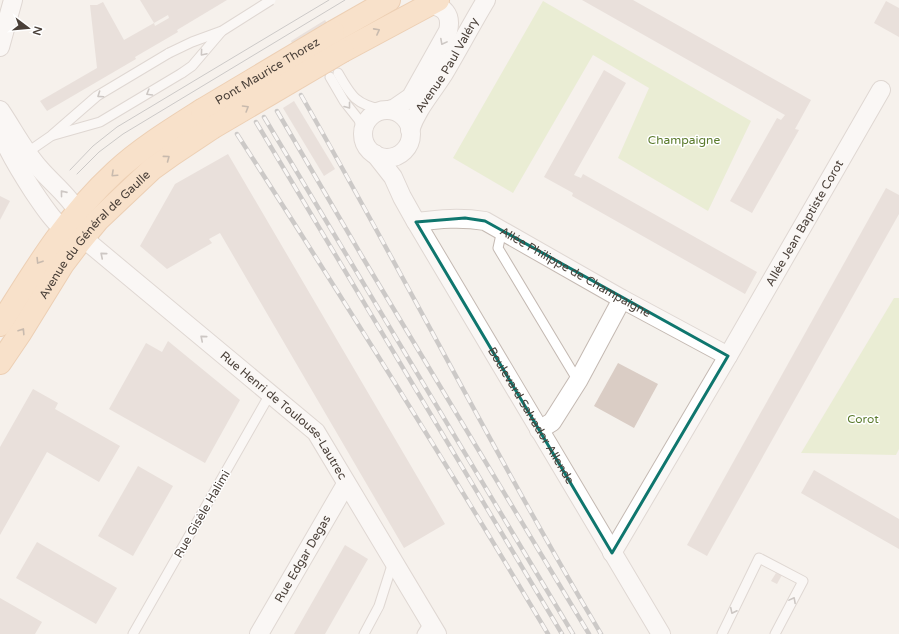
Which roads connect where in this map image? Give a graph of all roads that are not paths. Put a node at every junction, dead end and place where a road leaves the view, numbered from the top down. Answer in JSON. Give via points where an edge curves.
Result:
{"nodes":[{"id":1,"x":13,"y":0,"type":"edge"},
{"id":2,"x":271,"y":0,"type":"edge"},
{"id":3,"x":389,"y":0,"type":"edge"},
{"id":4,"x":470,"y":0,"type":"edge"},
{"id":5,"x":486,"y":0,"type":"edge"},
{"id":6,"x":440,"y":5,"type":"edge"},
{"id":7,"x":222,"y":30,"type":"junction"},
{"id":8,"x":468,"y":32,"type":"junction"},
{"id":9,"x":0,"y":47,"type":"edge"},
{"id":10,"x":343,"y":51,"type":"joint"},
{"id":11,"x":881,"y":90,"type":"dead end"},
{"id":12,"x":0,"y":110,"type":"edge"},
{"id":13,"x":386,"y":110,"type":"junction"},
{"id":14,"x":207,"y":119,"type":"junction"},
{"id":15,"x":410,"y":130,"type":"junction"},
{"id":16,"x":364,"y":135,"type":"junction"},
{"id":17,"x":50,"y":136,"type":"junction"},
{"id":18,"x":5,"y":138,"type":"edge"},
{"id":19,"x":405,"y":149,"type":"junction"},
{"id":20,"x":374,"y":154,"type":"junction"},
{"id":21,"x":21,"y":157,"type":"junction"},
{"id":22,"x":402,"y":197,"type":"junction"},
{"id":23,"x":78,"y":211,"type":"junction"},
{"id":24,"x":416,"y":222,"type":"junction"},
{"id":25,"x":62,"y":230,"type":"junction"},
{"id":26,"x":502,"y":230,"type":"junction"},
{"id":27,"x":81,"y":241,"type":"junction"},
{"id":28,"x":622,"y":299,"type":"junction"},
{"id":29,"x":0,"y":325,"type":"edge"},
{"id":30,"x":728,"y":356,"type":"junction"},
{"id":31,"x":0,"y":363,"type":"edge"},
{"id":32,"x":578,"y":381,"type":"junction"},
{"id":33,"x":270,"y":394,"type":"junction"},
{"id":34,"x":539,"y":430,"type":"junction"},
{"id":35,"x":346,"y":484,"type":"junction"},
{"id":36,"x":612,"y":553,"type":"junction"},
{"id":37,"x":394,"y":561,"type":"junction"},
{"id":38,"x":430,"y":630,"type":"edge"},
{"id":39,"x":133,"y":634,"type":"edge"},
{"id":40,"x":260,"y":634,"type":"edge"},
{"id":41,"x":364,"y":634,"type":"edge"},
{"id":42,"x":661,"y":634,"type":"edge"},
{"id":43,"x":722,"y":634,"type":"edge"},
{"id":44,"x":775,"y":634,"type":"edge"}],
"edges":[{"from":1,"to":9,"type":"street"},
{"from":2,"to":7,"type":"lane","bridge":true},
{"from":3,"to":14,"type":"main road","name":"Pont Maurice Thorez","bridge":true,"via":[[333,32]]},
{"from":4,"to":8,"type":"street","via":[[473,14]]},
{"from":5,"to":8,"type":"street","name":"Avenue Paul Valéry"},
{"from":10,"to":6,"type":"main road","name":"Avenue Paul Valéry","one_way":true},
{"from":6,"to":13,"type":"street","name":"Avenue Paul Valéry","one_way":true,"via":[[450,25],[443,42],[411,97],[395,108]]},
{"from":7,"to":17,"type":"lane","one_way":true,"bridge":true,"via":[[169,53],[97,96]]},
{"from":7,"to":17,"type":"lane","one_way":true,"bridge":true,"via":[[192,66],[182,73],[100,122]]},
{"from":8,"to":15,"type":"street","name":"Avenue Paul Valéry","via":[[419,109]]},
{"from":14,"to":10,"type":"main road","name":"Pont Maurice Thorez","one_way":true,"bridge":true},
{"from":11,"to":30,"type":"street","name":"Allée Jean Baptiste Corot"},
{"from":12,"to":18,"type":"street"},
{"from":13,"to":15,"type":"street","via":[[404,117]]},
{"from":13,"to":16,"type":"street","via":[[369,118]]},
{"from":13,"to":16,"type":"lane","one_way":true,"via":[[368,106],[353,97],[334,75],[344,101],[359,120]]},
{"from":14,"to":23,"type":"main road","name":"Avenue du Général de Gaulle","one_way":true,"via":[[164,135],[116,172]]},
{"from":27,"to":14,"type":"main road","name":"Avenue du Général de Gaulle","one_way":true,"via":[[111,207],[152,169],[173,154]]},
{"from":15,"to":19,"type":"street","via":[[410,140]]},
{"from":16,"to":20,"type":"street","via":[[366,145]]},
{"from":17,"to":21,"type":"lane"},
{"from":18,"to":21,"type":"street"},
{"from":19,"to":20,"type":"street","via":[[392,157]]},
{"from":19,"to":22,"type":"street","name":"Boulevard Salvador Allende","via":[[398,174]]},
{"from":20,"to":22,"type":"street","name":"Boulevard Salvador Allende","via":[[393,177]]},
{"from":23,"to":21,"type":"street","one_way":true,"via":[[39,168]]},
{"from":21,"to":25,"type":"street","name":"Rue Henri de Toulouse-Lautrec","via":[[44,208]]},
{"from":22,"to":24,"type":"street","name":"Boulevard Salvador Allende"},
{"from":23,"to":25,"type":"main road","name":"Avenue du Général de Gaulle"},
{"from":23,"to":27,"type":"street","via":[[81,219]]},
{"from":24,"to":26,"type":"street","name":"Allée Philippe de Champaigne","via":[[465,218],[485,221]]},
{"from":24,"to":34,"type":"street","name":"Boulevard Salvador Allende"},
{"from":25,"to":27,"type":"street","name":"Rue Henri de Toulouse-Lautrec"},
{"from":25,"to":29,"type":"main road","name":"Avenue du Général de Gaulle","one_way":true},
{"from":26,"to":28,"type":"street","name":"Allée Philippe de Champaigne"},
{"from":26,"to":32,"type":"lane","via":[[498,248]]},
{"from":31,"to":27,"type":"main road","name":"Avenue du Général de Gaulle","one_way":true,"via":[[63,264]]},
{"from":33,"to":27,"type":"street","name":"Rue Henri de Toulouse-Lautrec","one_way":true},
{"from":28,"to":30,"type":"street","name":"Allée Philippe de Champaigne"},
{"from":28,"to":32,"type":"street"},
{"from":30,"to":36,"type":"street","name":"Allée Jean Baptiste Corot"},
{"from":32,"to":34,"type":"street","via":[[552,422]]},
{"from":33,"to":35,"type":"street","name":"Rue Henri de Toulouse-Lautrec","via":[[316,432]]},
{"from":33,"to":39,"type":"lane","name":"Rue Gisèle Halimi"},
{"from":34,"to":36,"type":"street","name":"Boulevard Salvador Allende"},
{"from":35,"to":37,"type":"street","name":"Rue Henri de Toulouse-Lautrec"},
{"from":35,"to":40,"type":"street","name":"Rue Edgar Degas"},
{"from":36,"to":42,"type":"street","name":"Boulevard Salvador Allende"},
{"from":37,"to":38,"type":"street","name":"Rue Henri de Toulouse-Lautrec"},
{"from":37,"to":41,"type":"lane","via":[[379,606]]},
{"from":44,"to":43,"type":"lane","one_way":true,"via":[[803,582],[759,558]]}]}
